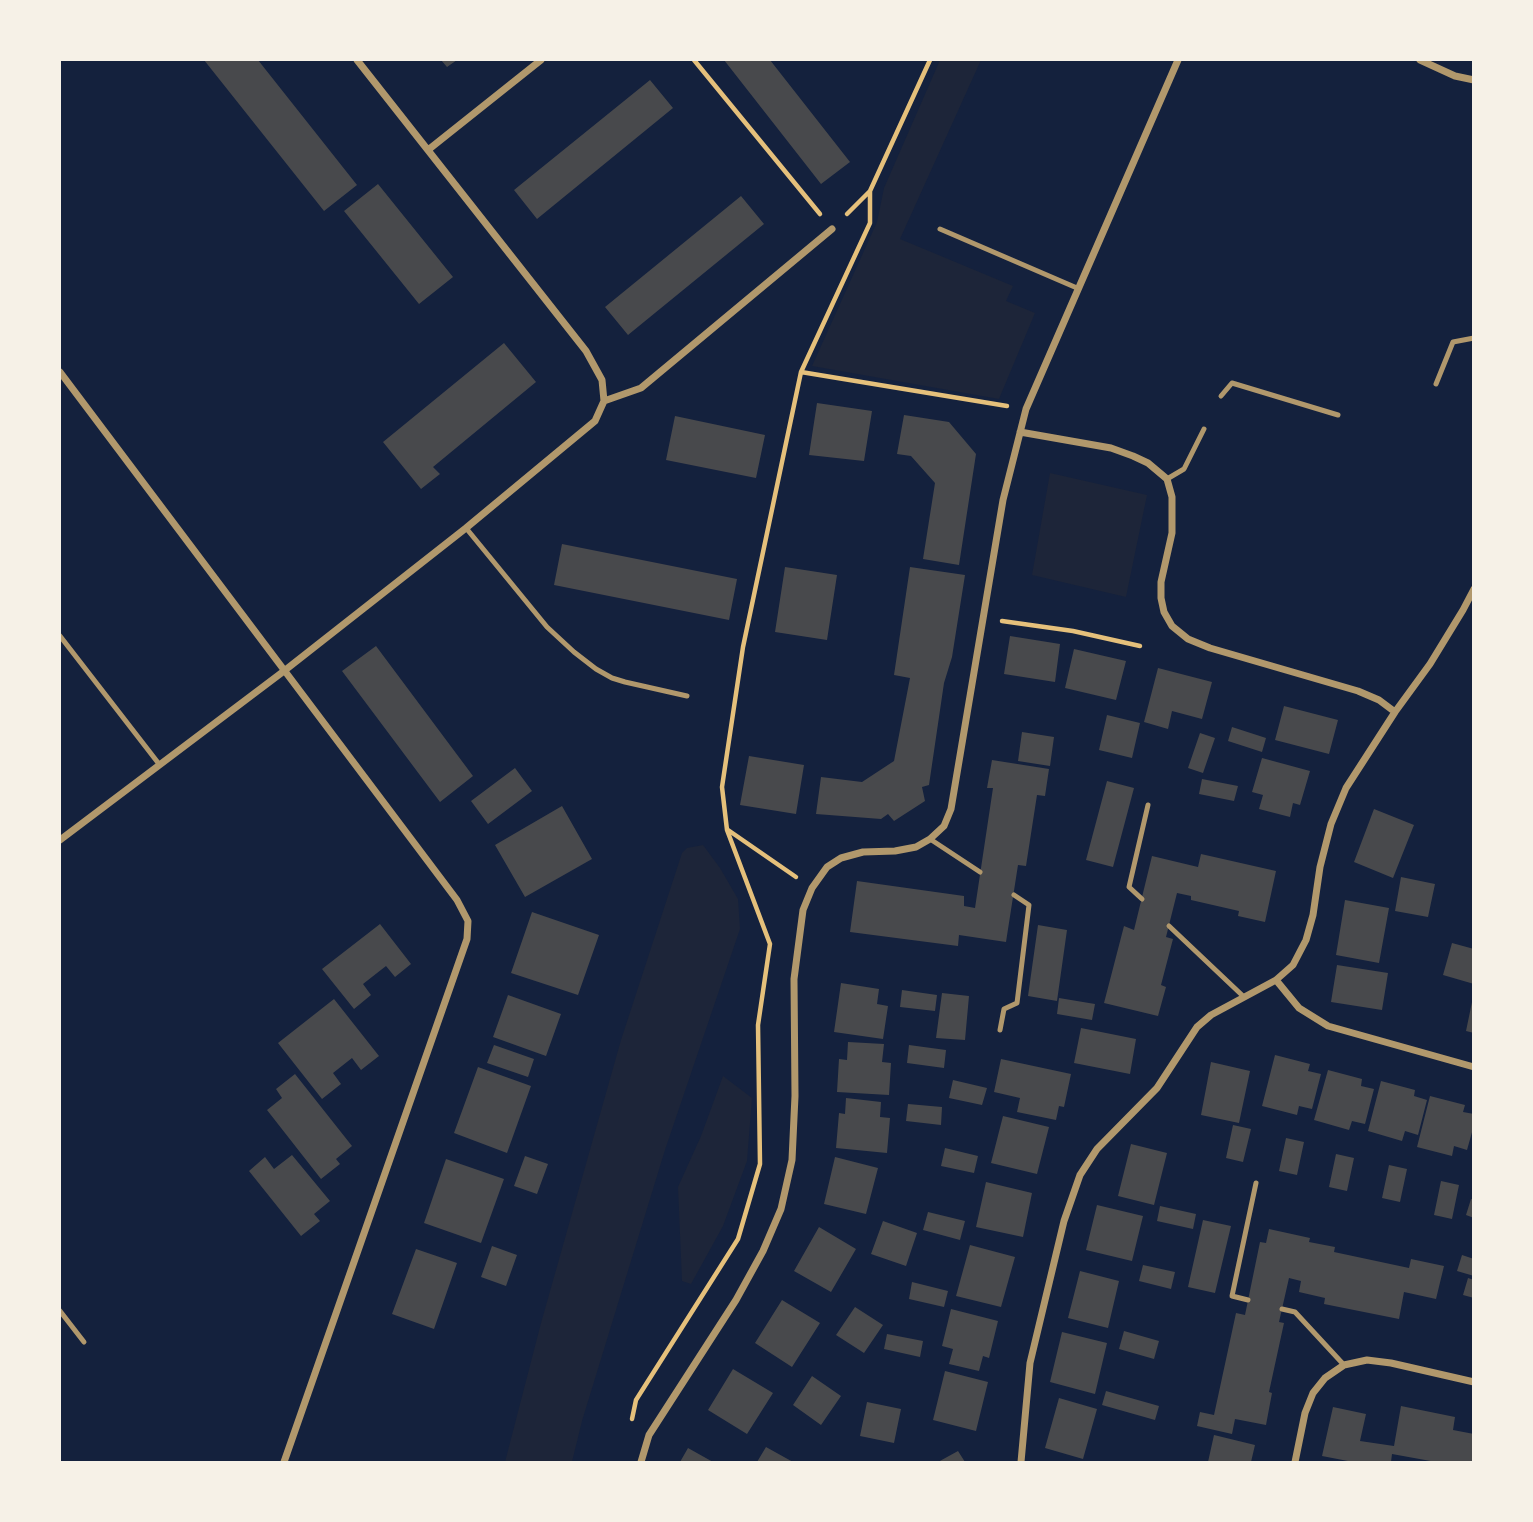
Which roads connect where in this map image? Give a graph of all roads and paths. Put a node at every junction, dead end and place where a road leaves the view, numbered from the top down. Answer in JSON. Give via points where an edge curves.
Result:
{"nodes":[{"id":1,"x":357,"y":60,"type":"edge"},
{"id":2,"x":541,"y":60,"type":"edge"},
{"id":3,"x":694,"y":60,"type":"edge"},
{"id":4,"x":930,"y":60,"type":"edge"},
{"id":5,"x":1178,"y":60,"type":"edge"},
{"id":6,"x":1420,"y":60,"type":"edge"},
{"id":7,"x":1474,"y":80,"type":"edge"},
{"id":8,"x":428,"y":150,"type":"junction"},
{"id":9,"x":870,"y":191,"type":"junction"},
{"id":10,"x":832,"y":229,"type":"junction"},
{"id":11,"x":940,"y":229,"type":"dead end"},
{"id":12,"x":1077,"y":288,"type":"junction"},
{"id":13,"x":1474,"y":338,"type":"edge"},
{"id":14,"x":60,"y":372,"type":"edge"},
{"id":15,"x":801,"y":372,"type":"junction"},
{"id":16,"x":1436,"y":384,"type":"dead end"},
{"id":17,"x":1222,"y":396,"type":"dead end"},
{"id":18,"x":604,"y":401,"type":"junction"},
{"id":19,"x":1026,"y":409,"type":"junction"},
{"id":20,"x":1338,"y":415,"type":"dead end"},
{"id":21,"x":1204,"y":429,"type":"dead end"},
{"id":22,"x":1020,"y":432,"type":"junction"},
{"id":23,"x":1167,"y":479,"type":"junction"},
{"id":24,"x":466,"y":528,"type":"junction"},
{"id":25,"x":1474,"y":589,"type":"edge"},
{"id":26,"x":984,"y":619,"type":"junction"},
{"id":27,"x":60,"y":636,"type":"edge"},
{"id":28,"x":1140,"y":646,"type":"dead end"},
{"id":29,"x":285,"y":671,"type":"junction"},
{"id":30,"x":687,"y":696,"type":"dead end"},
{"id":31,"x":1395,"y":712,"type":"junction"},
{"id":32,"x":159,"y":764,"type":"junction"},
{"id":33,"x":1148,"y":805,"type":"dead end"},
{"id":34,"x":727,"y":830,"type":"junction"},
{"id":35,"x":60,"y":839,"type":"edge"},
{"id":36,"x":930,"y":839,"type":"junction"},
{"id":37,"x":980,"y":872,"type":"dead end"},
{"id":38,"x":812,"y":888,"type":"junction"},
{"id":39,"x":1014,"y":895,"type":"dead end"},
{"id":40,"x":1142,"y":899,"type":"dead end"},
{"id":41,"x":1169,"y":926,"type":"dead end"},
{"id":42,"x":778,"y":932,"type":"dead end"},
{"id":43,"x":770,"y":944,"type":"junction"},
{"id":44,"x":1276,"y":980,"type":"junction"},
{"id":45,"x":1244,"y":997,"type":"junction"},
{"id":46,"x":1000,"y":1030,"type":"dead end"},
{"id":47,"x":1474,"y":1067,"type":"edge"},
{"id":48,"x":1256,"y":1183,"type":"dead end"},
{"id":49,"x":1248,"y":1300,"type":"dead end"},
{"id":50,"x":1282,"y":1309,"type":"dead end"},
{"id":51,"x":60,"y":1311,"type":"edge"},
{"id":52,"x":84,"y":1342,"type":"dead end"},
{"id":53,"x":1344,"y":1365,"type":"junction"},
{"id":54,"x":1474,"y":1382,"type":"edge"},
{"id":55,"x":630,"y":1425,"type":"dead end"},
{"id":56,"x":284,"y":1462,"type":"edge"},
{"id":57,"x":641,"y":1462,"type":"edge"},
{"id":58,"x":1021,"y":1462,"type":"edge"},
{"id":59,"x":1295,"y":1462,"type":"edge"}],
"edges":[{"from":1,"to":8,"type":"street"},
{"from":2,"to":8,"type":"street"},
{"from":3,"to":10,"type":"path"},
{"from":4,"to":9,"type":"path"},
{"from":5,"to":12,"type":"street"},
{"from":6,"to":7,"type":"street"},
{"from":8,"to":18,"type":"street","via":[[586,351],[602,380]]},
{"from":9,"to":10,"type":"path"},
{"from":9,"to":15,"type":"path","via":[[870,223]]},
{"from":10,"to":18,"type":"street","via":[[641,388]]},
{"from":11,"to":12,"type":"lane"},
{"from":12,"to":19,"type":"street"},
{"from":13,"to":16,"type":"lane","via":[[1453,342]]},
{"from":14,"to":29,"type":"street"},
{"from":15,"to":19,"type":"path"},
{"from":15,"to":34,"type":"path","via":[[743,647],[722,787]]},
{"from":17,"to":20,"type":"lane","via":[[1232,383]]},
{"from":18,"to":24,"type":"street","via":[[595,421]]},
{"from":19,"to":22,"type":"street"},
{"from":21,"to":23,"type":"lane","via":[[1184,469]]},
{"from":22,"to":23,"type":"street","via":[[1111,448],[1148,463]]},
{"from":22,"to":26,"type":"street","via":[[1003,500]]},
{"from":23,"to":31,"type":"street","via":[[1172,533],[1161,590],[1164,612],[1172,626],[1210,649],[1358,691]]},
{"from":24,"to":29,"type":"street"},
{"from":24,"to":30,"type":"lane","via":[[574,653],[612,678]]},
{"from":25,"to":31,"type":"street","via":[[1430,664]]},
{"from":26,"to":28,"type":"path"},
{"from":26,"to":36,"type":"street","via":[[951,808],[944,825]]},
{"from":27,"to":32,"type":"lane"},
{"from":29,"to":32,"type":"street"},
{"from":29,"to":56,"type":"street","via":[[457,900],[468,921],[467,939]]},
{"from":31,"to":44,"type":"street","via":[[1346,788],[1322,856],[1306,940],[1293,965]]},
{"from":32,"to":35,"type":"street"},
{"from":33,"to":40,"type":"lane","via":[[1129,887]]},
{"from":34,"to":38,"type":"path"},
{"from":34,"to":43,"type":"path"},
{"from":36,"to":37,"type":"lane"},
{"from":36,"to":38,"type":"street","via":[[916,847],[841,858],[827,867]]},
{"from":38,"to":57,"type":"street","via":[[803,911],[794,979],[792,1160],[782,1209],[736,1300],[649,1435]]},
{"from":39,"to":46,"type":"lane","via":[[1029,905],[1017,1003],[1004,1009]]},
{"from":41,"to":45,"type":"lane"},
{"from":42,"to":43,"type":"path"},
{"from":43,"to":55,"type":"path","via":[[758,1025],[760,1164],[738,1240],[636,1400]]},
{"from":44,"to":45,"type":"street"},
{"from":44,"to":47,"type":"street","via":[[1299,1009],[1328,1026]]},
{"from":45,"to":58,"type":"street","via":[[1197,1027],[1157,1088],[1097,1149],[1080,1175],[1064,1221],[1030,1363]]},
{"from":48,"to":49,"type":"lane","via":[[1232,1296]]},
{"from":50,"to":53,"type":"lane","via":[[1295,1312]]},
{"from":51,"to":52,"type":"lane"},
{"from":53,"to":54,"type":"street","via":[[1367,1360],[1391,1363]]},
{"from":53,"to":59,"type":"street","via":[[1314,1393]]}]}
